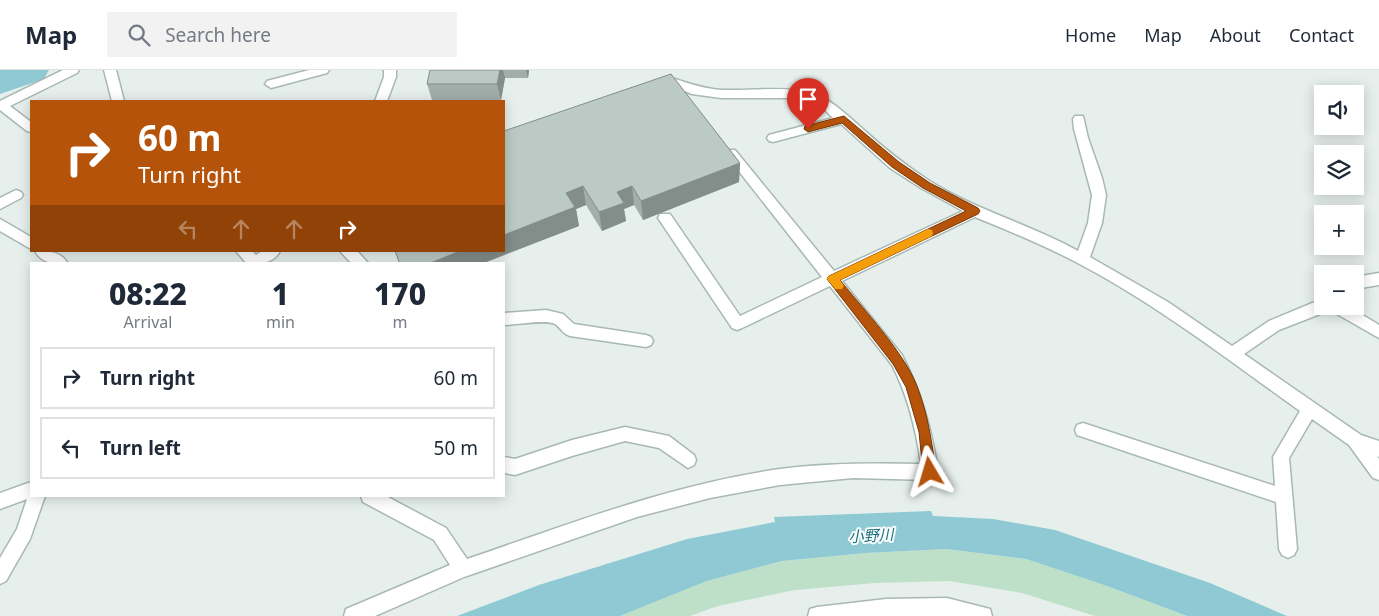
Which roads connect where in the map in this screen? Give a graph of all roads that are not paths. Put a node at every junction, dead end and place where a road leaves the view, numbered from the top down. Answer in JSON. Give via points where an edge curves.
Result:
{"nodes":[{"id":1,"x":73,"y":70,"type":"edge"},
{"id":2,"x":110,"y":70,"type":"edge"},
{"id":3,"x":323,"y":70,"type":"edge"},
{"id":4,"x":390,"y":70,"type":"edge"},
{"id":5,"x":668,"y":70,"type":"edge"},
{"id":6,"x":674,"y":83,"type":"junction"},
{"id":7,"x":271,"y":84,"type":"dead end"},
{"id":8,"x":648,"y":92,"type":"edge"},
{"id":9,"x":118,"y":100,"type":"edge"},
{"id":10,"x":381,"y":100,"type":"edge"},
{"id":11,"x":0,"y":106,"type":"edge"},
{"id":12,"x":844,"y":119,"type":"junction"},
{"id":13,"x":1079,"y":119,"type":"dead end"},
{"id":14,"x":30,"y":127,"type":"edge"},
{"id":15,"x":773,"y":138,"type":"dead end"},
{"id":16,"x":731,"y":153,"type":"edge"},
{"id":17,"x":16,"y":194,"type":"dead end"},
{"id":18,"x":0,"y":204,"type":"edge"},
{"id":19,"x":975,"y":211,"type":"junction"},
{"id":20,"x":665,"y":218,"type":"dead end"},
{"id":21,"x":0,"y":224,"type":"edge"},
{"id":22,"x":30,"y":243,"type":"edge"},
{"id":23,"x":43,"y":252,"type":"edge"},
{"id":24,"x":244,"y":252,"type":"edge"},
{"id":25,"x":271,"y":252,"type":"edge"},
{"id":26,"x":348,"y":252,"type":"edge"},
{"id":27,"x":1082,"y":259,"type":"junction"},
{"id":28,"x":58,"y":262,"type":"edge"},
{"id":29,"x":253,"y":262,"type":"edge"},
{"id":30,"x":256,"y":262,"type":"edge"},
{"id":31,"x":360,"y":262,"type":"edge"},
{"id":32,"x":832,"y":279,"type":"junction"},
{"id":33,"x":1379,"y":279,"type":"edge"},
{"id":34,"x":1364,"y":282,"type":"edge"},
{"id":35,"x":1314,"y":309,"type":"edge"},
{"id":36,"x":1350,"y":315,"type":"edge"},
{"id":37,"x":505,"y":319,"type":"edge"},
{"id":38,"x":1379,"y":332,"type":"edge"},
{"id":39,"x":646,"y":341,"type":"dead end"},
{"id":40,"x":1232,"y":355,"type":"junction"},
{"id":41,"x":1310,"y":409,"type":"junction"},
{"id":42,"x":1083,"y":430,"type":"dead end"},
{"id":43,"x":1355,"y":440,"type":"junction"},
{"id":44,"x":1379,"y":449,"type":"edge"},
{"id":45,"x":688,"y":460,"type":"dead end"},
{"id":46,"x":505,"y":465,"type":"edge"},
{"id":47,"x":1379,"y":472,"type":"edge"},
{"id":48,"x":30,"y":490,"type":"edge"},
{"id":49,"x":37,"y":497,"type":"edge"},
{"id":50,"x":371,"y":497,"type":"edge"},
{"id":51,"x":1284,"y":497,"type":"junction"},
{"id":52,"x":0,"y":501,"type":"edge"},
{"id":53,"x":1288,"y":549,"type":"dead end"},
{"id":54,"x":463,"y":569,"type":"junction"},
{"id":55,"x":0,"y":575,"type":"edge"},
{"id":56,"x":353,"y":616,"type":"edge"},
{"id":57,"x":817,"y":616,"type":"edge"},
{"id":58,"x":983,"y":616,"type":"edge"}],
"edges":[{"from":1,"to":11,"type":"street"},
{"from":2,"to":9,"type":"street"},
{"from":3,"to":7,"type":"street"},
{"from":4,"to":10,"type":"street"},
{"from":5,"to":6,"type":"street"},
{"from":6,"to":8,"type":"street"},
{"from":6,"to":12,"type":"street","via":[[692,90],[721,94],[812,97]]},
{"from":11,"to":14,"type":"street"},
{"from":12,"to":15,"type":"street"},
{"from":12,"to":19,"type":"street","via":[[895,165],[926,186]]},
{"from":13,"to":27,"type":"street","via":[[1080,135],[1099,188],[1094,232]]},
{"from":16,"to":32,"type":"street"},
{"from":17,"to":18,"type":"street"},
{"from":19,"to":27,"type":"street"},
{"from":19,"to":32,"type":"street"},
{"from":20,"to":32,"type":"street","via":[[737,324]]},
{"from":21,"to":22,"type":"street"},
{"from":23,"to":28,"type":"street"},
{"from":24,"to":29,"type":"street"},
{"from":25,"to":30,"type":"street"},
{"from":26,"to":31,"type":"street"},
{"from":27,"to":40,"type":"street","via":[[1163,306]]},
{"from":32,"to":54,"type":"street","via":[[897,360],[912,386],[925,432],[930,472],[853,470],[780,477],[710,490],[637,509]]},
{"from":33,"to":34,"type":"street"},
{"from":35,"to":40,"type":"street","via":[[1260,333]]},
{"from":36,"to":38,"type":"street"},
{"from":37,"to":39,"type":"street","via":[[546,316],[558,318],[570,330]]},
{"from":40,"to":41,"type":"street"},
{"from":41,"to":43,"type":"street"},
{"from":41,"to":51,"type":"street","via":[[1280,457]]},
{"from":42,"to":51,"type":"street"},
{"from":43,"to":44,"type":"street"},
{"from":43,"to":47,"type":"street"},
{"from":45,"to":46,"type":"street","via":[[664,441],[625,434],[514,467]]},
{"from":48,"to":52,"type":"street"},
{"from":49,"to":55,"type":"street","via":[[24,533]]},
{"from":50,"to":54,"type":"street","via":[[440,534]]},
{"from":51,"to":53,"type":"street"},
{"from":54,"to":56,"type":"street"},
{"from":57,"to":58,"type":"street","via":[[886,608],[947,607]]}]}
